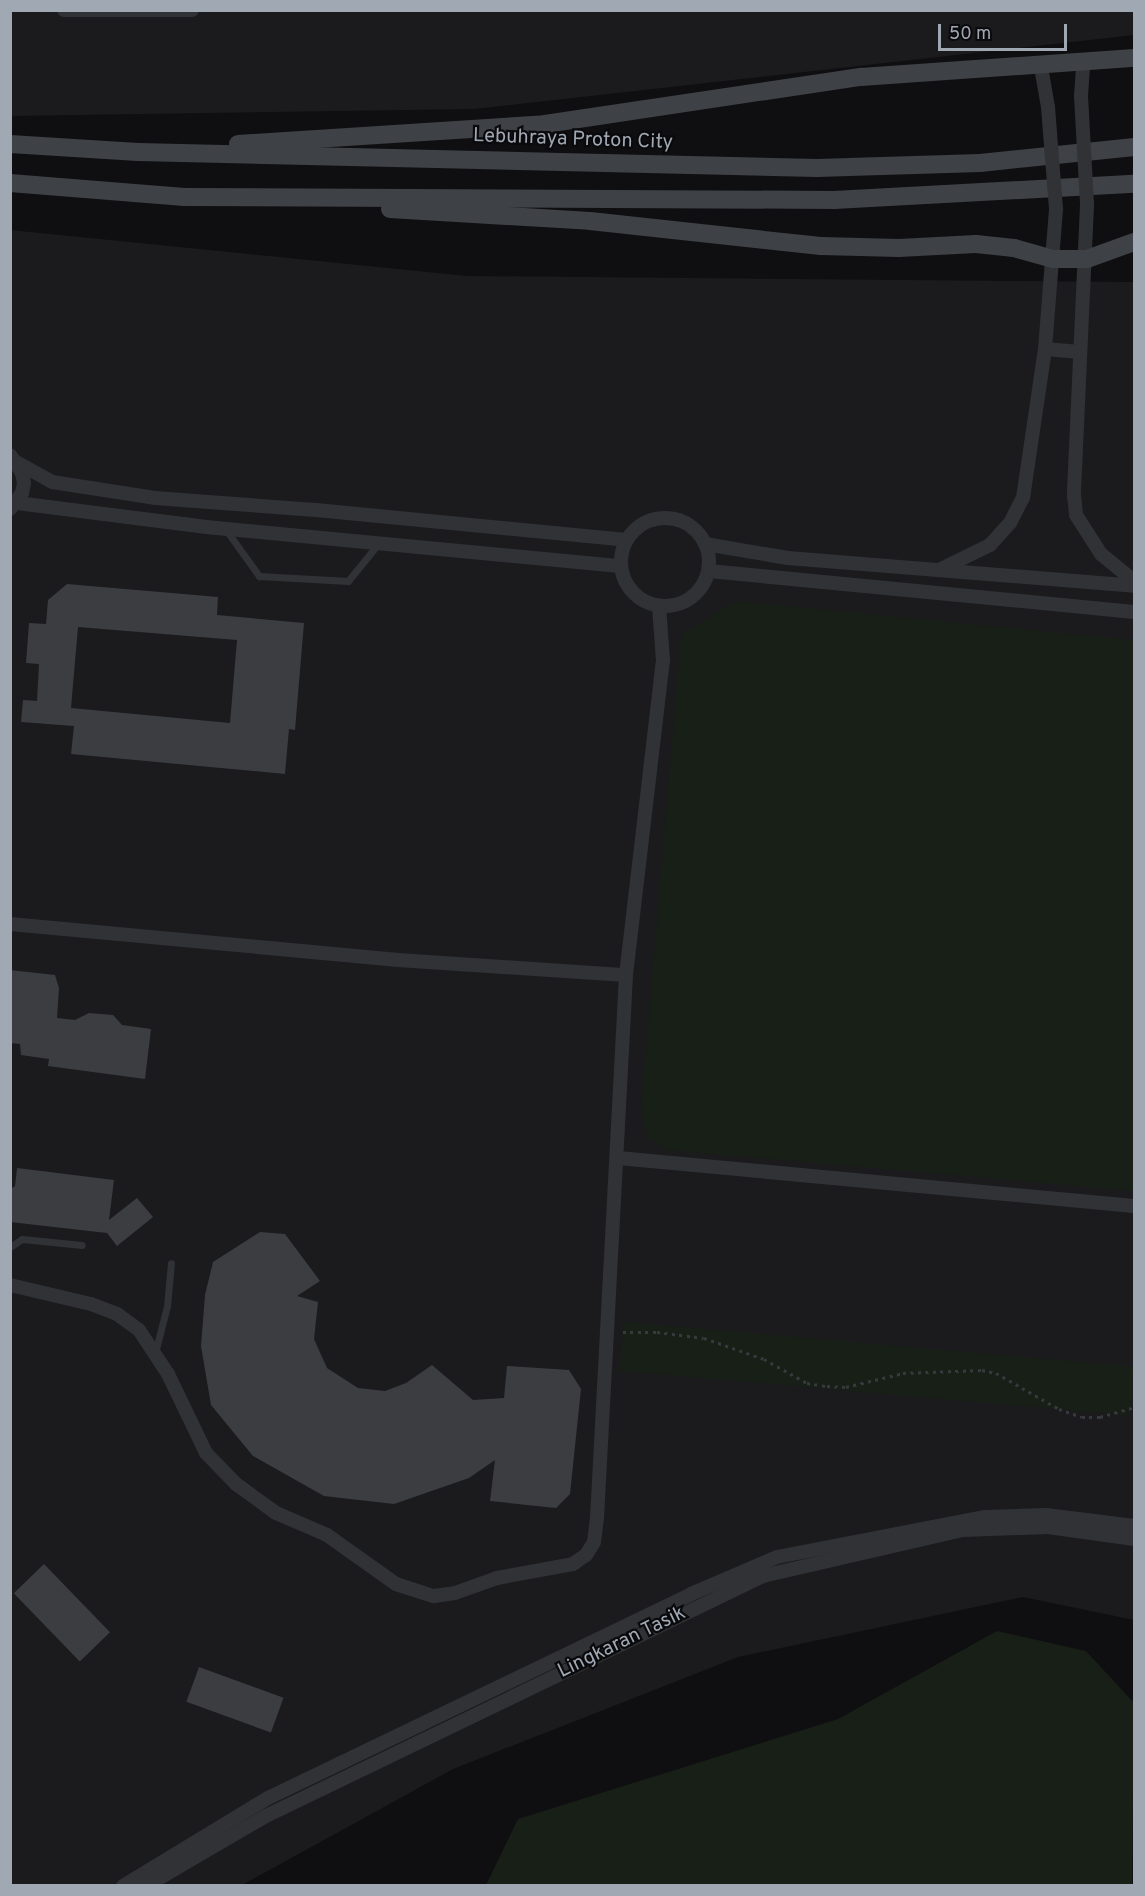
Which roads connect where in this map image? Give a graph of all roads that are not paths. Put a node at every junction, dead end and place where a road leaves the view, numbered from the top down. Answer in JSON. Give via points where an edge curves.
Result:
{"nodes":[{"id":1,"x":64,"y":10,"type":"edge"},
{"id":2,"x":192,"y":10,"type":"edge"},
{"id":3,"x":1134,"y":58,"type":"edge"},
{"id":4,"x":1083,"y":64,"type":"junction"},
{"id":5,"x":1041,"y":67,"type":"junction"},
{"id":6,"x":10,"y":144,"type":"edge"},
{"id":7,"x":1134,"y":147,"type":"edge"},
{"id":8,"x":138,"y":152,"type":"junction"},
{"id":9,"x":10,"y":183,"type":"edge"},
{"id":10,"x":1134,"y":184,"type":"edge"},
{"id":11,"x":184,"y":197,"type":"junction"},
{"id":12,"x":1134,"y":242,"type":"edge"},
{"id":13,"x":1087,"y":259,"type":"junction"},
{"id":14,"x":1053,"y":260,"type":"junction"},
{"id":15,"x":1045,"y":349,"type":"junction"},
{"id":16,"x":1080,"y":352,"type":"junction"},
{"id":17,"x":14,"y":459,"type":"edge"},
{"id":18,"x":14,"y":506,"type":"edge"},
{"id":19,"x":226,"y":529,"type":"junction"},
{"id":20,"x":627,"y":540,"type":"junction"},
{"id":21,"x":380,"y":542,"type":"junction"},
{"id":22,"x":705,"y":544,"type":"junction"},
{"id":23,"x":620,"y":566,"type":"junction"},
{"id":24,"x":939,"y":570,"type":"junction"},
{"id":25,"x":709,"y":571,"type":"junction"},
{"id":26,"x":1134,"y":581,"type":"edge"},
{"id":27,"x":1134,"y":586,"type":"edge"},
{"id":28,"x":659,"y":607,"type":"junction"},
{"id":29,"x":1134,"y":612,"type":"edge"},
{"id":30,"x":10,"y":924,"type":"edge"},
{"id":31,"x":626,"y":975,"type":"junction"},
{"id":32,"x":618,"y":1158,"type":"junction"},
{"id":33,"x":1134,"y":1206,"type":"edge"},
{"id":34,"x":82,"y":1245,"type":"dead end"},
{"id":35,"x":10,"y":1247,"type":"edge"},
{"id":36,"x":171,"y":1263,"type":"dead end"},
{"id":37,"x":10,"y":1285,"type":"edge"},
{"id":38,"x":155,"y":1353,"type":"junction"},
{"id":39,"x":1134,"y":1526,"type":"edge"},
{"id":40,"x":1134,"y":1539,"type":"edge"},
{"id":41,"x":123,"y":1886,"type":"edge"},
{"id":42,"x":146,"y":1886,"type":"edge"}],
"edges":[{"from":1,"to":2,"type":"street"},
{"from":3,"to":4,"type":"main road"},
{"from":4,"to":5,"type":"main road"},
{"from":4,"to":13,"type":"street","bridge":true},
{"from":5,"to":8,"type":"main road","via":[[861,77],[545,124]]},
{"from":5,"to":14,"type":"street","bridge":true,"via":[[1056,207]]},
{"from":6,"to":8,"type":"main road","name":"Lebuhraya Proton City"},
{"from":7,"to":8,"type":"main road","name":"Lebuhraya Proton City","via":[[980,163],[817,168]]},
{"from":9,"to":11,"type":"main road"},
{"from":10,"to":11,"type":"main road","via":[[834,200]]},
{"from":11,"to":14,"type":"main road","via":[[590,221],[821,246],[899,248],[976,244],[1014,248]]},
{"from":12,"to":13,"type":"main road"},
{"from":13,"to":14,"type":"main road"},
{"from":13,"to":16,"type":"street"},
{"from":14,"to":15,"type":"street"},
{"from":15,"to":16,"type":"street"},
{"from":15,"to":24,"type":"street","via":[[1023,498],[1010,523],[990,545]]},
{"from":16,"to":26,"type":"street","via":[[1074,495],[1077,515],[1101,554]]},
{"from":17,"to":18,"type":"street","via":[[24,483]]},
{"from":17,"to":20,"type":"street","via":[[52,482],[155,498]]},
{"from":18,"to":19,"type":"street"},
{"from":19,"to":21,"type":"street"},
{"from":19,"to":21,"type":"lane","via":[[259,576],[348,581]]},
{"from":20,"to":22,"type":"street","via":[[644,523],[667,518],[690,526]]},
{"from":20,"to":23,"type":"street"},
{"from":21,"to":23,"type":"street"},
{"from":22,"to":24,"type":"street","via":[[788,558]]},
{"from":22,"to":25,"type":"street"},
{"from":23,"to":28,"type":"street","via":[[633,593]]},
{"from":24,"to":27,"type":"street"},
{"from":25,"to":28,"type":"street","via":[[696,594],[685,602]]},
{"from":25,"to":29,"type":"street"},
{"from":28,"to":31,"type":"street","via":[[663,660]]},
{"from":30,"to":31,"type":"street","via":[[398,960]]},
{"from":31,"to":32,"type":"street"},
{"from":32,"to":33,"type":"street"},
{"from":32,"to":38,"type":"street","via":[[597,1518],[594,1542],[586,1555],[573,1564],[434,1596],[396,1584],[327,1535],[276,1513],[236,1484],[206,1453]]},
{"from":34,"to":35,"type":"lane","via":[[22,1239]]},
{"from":36,"to":38,"type":"lane","via":[[167,1306]]},
{"from":37,"to":38,"type":"street","via":[[64,1295],[117,1314],[139,1330]]},
{"from":39,"to":41,"type":"street","via":[[1046,1515],[985,1516],[777,1557],[691,1594],[268,1798]]},
{"from":40,"to":42,"type":"street","name":"Lingkaran Tasik","via":[[1048,1527],[963,1530],[763,1576],[266,1816]]}]}
